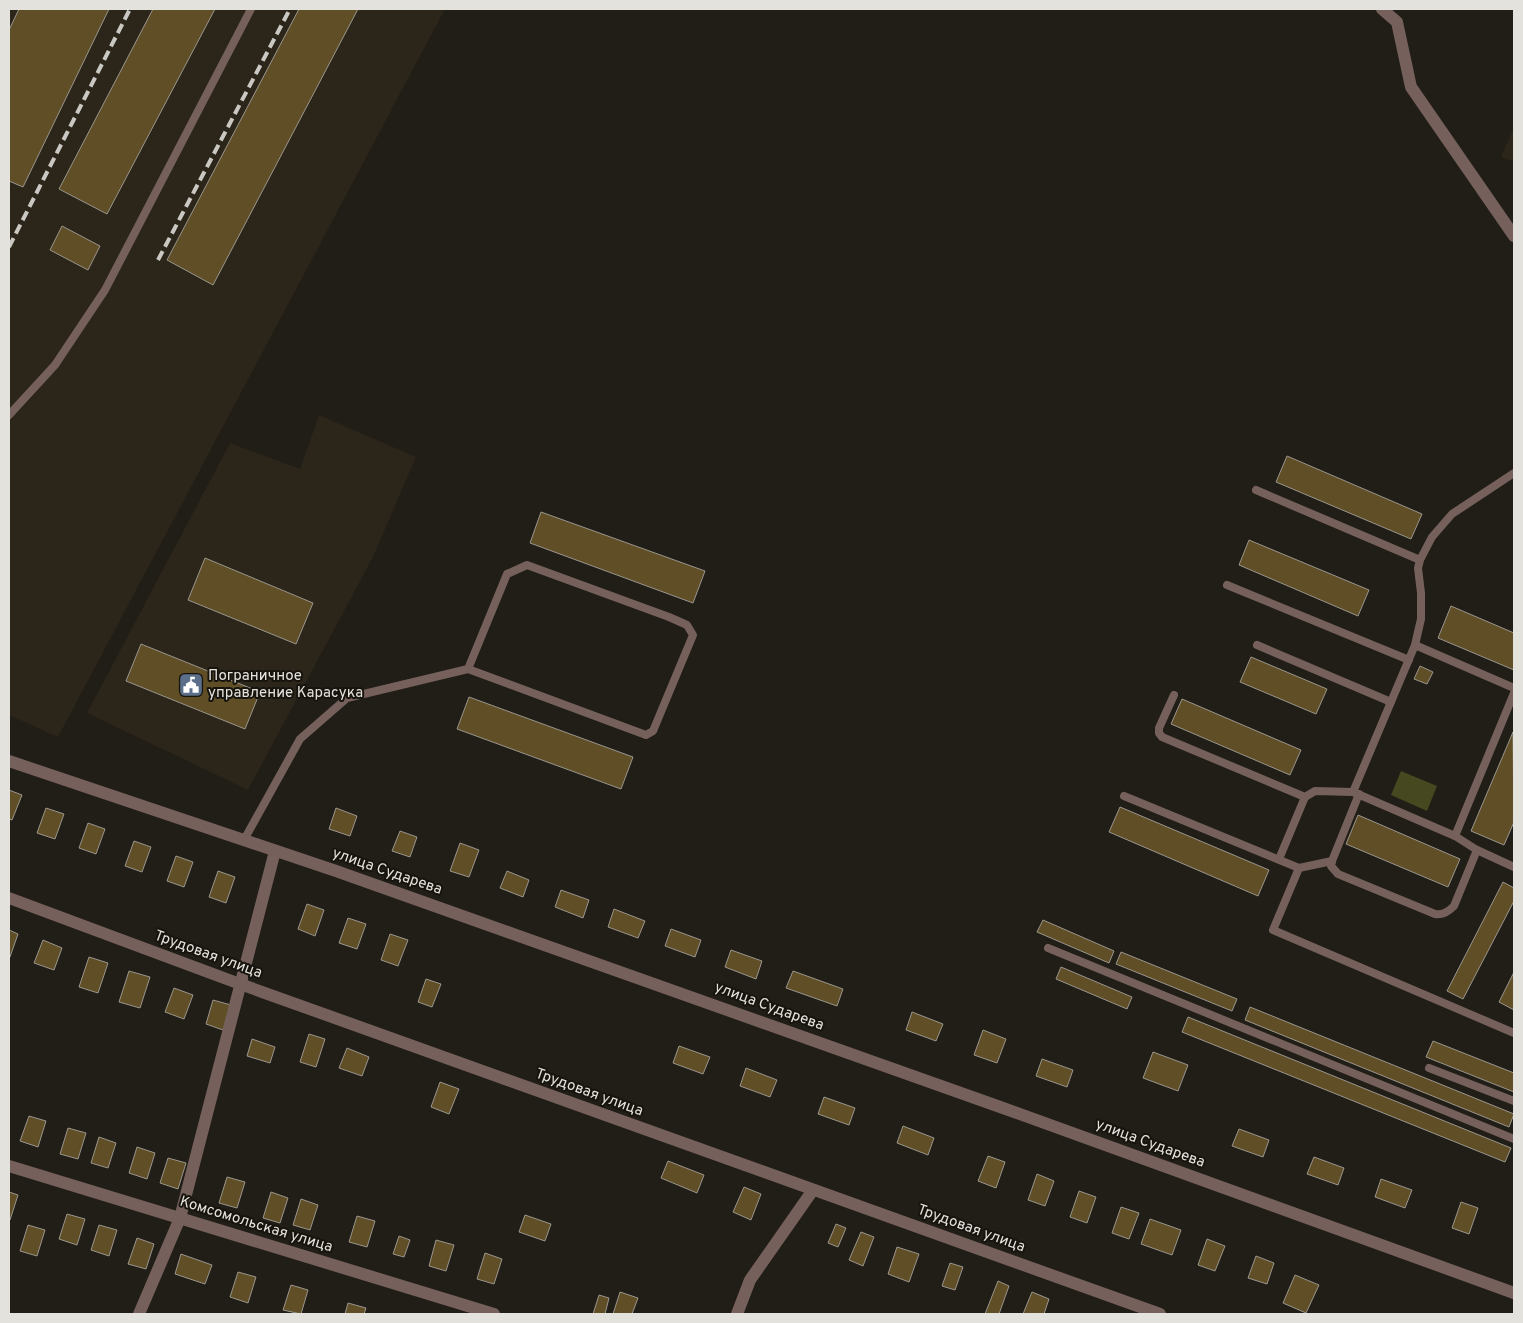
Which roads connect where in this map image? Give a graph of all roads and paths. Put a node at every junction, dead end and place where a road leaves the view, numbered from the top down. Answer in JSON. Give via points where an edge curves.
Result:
{"nodes":[{"id":1,"x":251,"y":9,"type":"edge"},
{"id":2,"x":1382,"y":9,"type":"edge"},
{"id":3,"x":1514,"y":236,"type":"edge"},
{"id":4,"x":9,"y":415,"type":"edge"},
{"id":5,"x":1514,"y":473,"type":"edge"},
{"id":6,"x":1256,"y":490,"type":"dead end"},
{"id":7,"x":1420,"y":560,"type":"junction"},
{"id":8,"x":1228,"y":585,"type":"dead end"},
{"id":9,"x":1415,"y":644,"type":"junction"},
{"id":10,"x":1257,"y":645,"type":"dead end"},
{"id":11,"x":1409,"y":660,"type":"junction"},
{"id":12,"x":468,"y":669,"type":"junction"},
{"id":13,"x":1514,"y":688,"type":"edge"},
{"id":14,"x":1514,"y":693,"type":"edge"},
{"id":15,"x":1174,"y":695,"type":"dead end"},
{"id":16,"x":1391,"y":702,"type":"junction"},
{"id":17,"x":1510,"y":714,"type":"edge"},
{"id":18,"x":9,"y":762,"type":"edge"},
{"id":19,"x":1356,"y":793,"type":"junction"},
{"id":20,"x":1124,"y":796,"type":"dead end"},
{"id":21,"x":1305,"y":797,"type":"junction"},
{"id":22,"x":1455,"y":836,"type":"junction"},
{"id":23,"x":244,"y":840,"type":"junction"},
{"id":24,"x":1477,"y":850,"type":"junction"},
{"id":25,"x":275,"y":851,"type":"junction"},
{"id":26,"x":1279,"y":859,"type":"junction"},
{"id":27,"x":1332,"y":861,"type":"junction"},
{"id":28,"x":1514,"y":867,"type":"edge"},
{"id":29,"x":1299,"y":868,"type":"junction"},
{"id":30,"x":9,"y":898,"type":"edge"},
{"id":31,"x":1048,"y":948,"type":"dead end"},
{"id":32,"x":240,"y":984,"type":"junction"},
{"id":33,"x":1514,"y":1033,"type":"edge"},
{"id":34,"x":1429,"y":1068,"type":"dead end"},
{"id":35,"x":1514,"y":1101,"type":"edge"},
{"id":36,"x":1514,"y":1139,"type":"edge"},
{"id":37,"x":9,"y":1166,"type":"edge"},
{"id":38,"x":813,"y":1190,"type":"junction"},
{"id":39,"x":180,"y":1218,"type":"junction"},
{"id":40,"x":1514,"y":1293,"type":"edge"},
{"id":41,"x":139,"y":1314,"type":"edge"},
{"id":42,"x":494,"y":1314,"type":"edge"},
{"id":43,"x":738,"y":1314,"type":"edge"},
{"id":44,"x":1160,"y":1314,"type":"edge"}],
"edges":[{"from":1,"to":4,"type":"lane","via":[[105,290],[55,365]]},
{"from":2,"to":3,"type":"street","via":[[1397,22],[1411,87]]},
{"from":5,"to":7,"type":"lane","via":[[1452,514],[1432,537]]},
{"from":6,"to":7,"type":"lane"},
{"from":7,"to":9,"type":"lane","via":[[1418,575],[1422,619]]},
{"from":8,"to":11,"type":"lane"},
{"from":9,"to":11,"type":"lane"},
{"from":9,"to":13,"type":"lane"},
{"from":10,"to":16,"type":"lane"},
{"from":11,"to":16,"type":"lane"},
{"from":12,"to":12,"type":"lane","via":[[646,735],[653,731],[693,635],[687,625],[669,617],[527,565],[507,574]]},
{"from":12,"to":23,"type":"lane","via":[[347,698],[300,739]]},
{"from":14,"to":17,"type":"lane"},
{"from":15,"to":21,"type":"lane","via":[[1159,728],[1162,737]]},
{"from":16,"to":19,"type":"lane"},
{"from":17,"to":22,"type":"lane"},
{"from":18,"to":23,"type":"street","name":"улица Сударева"},
{"from":19,"to":21,"type":"lane","via":[[1315,791]]},
{"from":19,"to":22,"type":"lane"},
{"from":19,"to":27,"type":"lane"},
{"from":20,"to":26,"type":"lane"},
{"from":21,"to":26,"type":"lane"},
{"from":22,"to":24,"type":"lane"},
{"from":23,"to":25,"type":"street","name":"улица Сударева"},
{"from":24,"to":27,"type":"lane","via":[[1454,906],[1442,914],[1435,914],[1338,874],[1331,866]]},
{"from":24,"to":28,"type":"lane"},
{"from":25,"to":32,"type":"street"},
{"from":25,"to":40,"type":"street","name":"улица Сударева","via":[[993,1104]]},
{"from":26,"to":29,"type":"lane"},
{"from":27,"to":29,"type":"lane"},
{"from":29,"to":33,"type":"lane","via":[[1273,930]]},
{"from":30,"to":32,"type":"street","name":"Трудовая улица"},
{"from":31,"to":36,"type":"lane"},
{"from":32,"to":38,"type":"street","name":"Трудовая улица"},
{"from":32,"to":39,"type":"street"},
{"from":34,"to":35,"type":"lane"},
{"from":37,"to":39,"type":"street","name":"Комсомольская улица"},
{"from":38,"to":43,"type":"street","via":[[750,1280]]},
{"from":38,"to":44,"type":"street","name":"Трудовая улица"},
{"from":39,"to":41,"type":"street"},
{"from":39,"to":42,"type":"street","name":"Комсомольская улица"}]}
